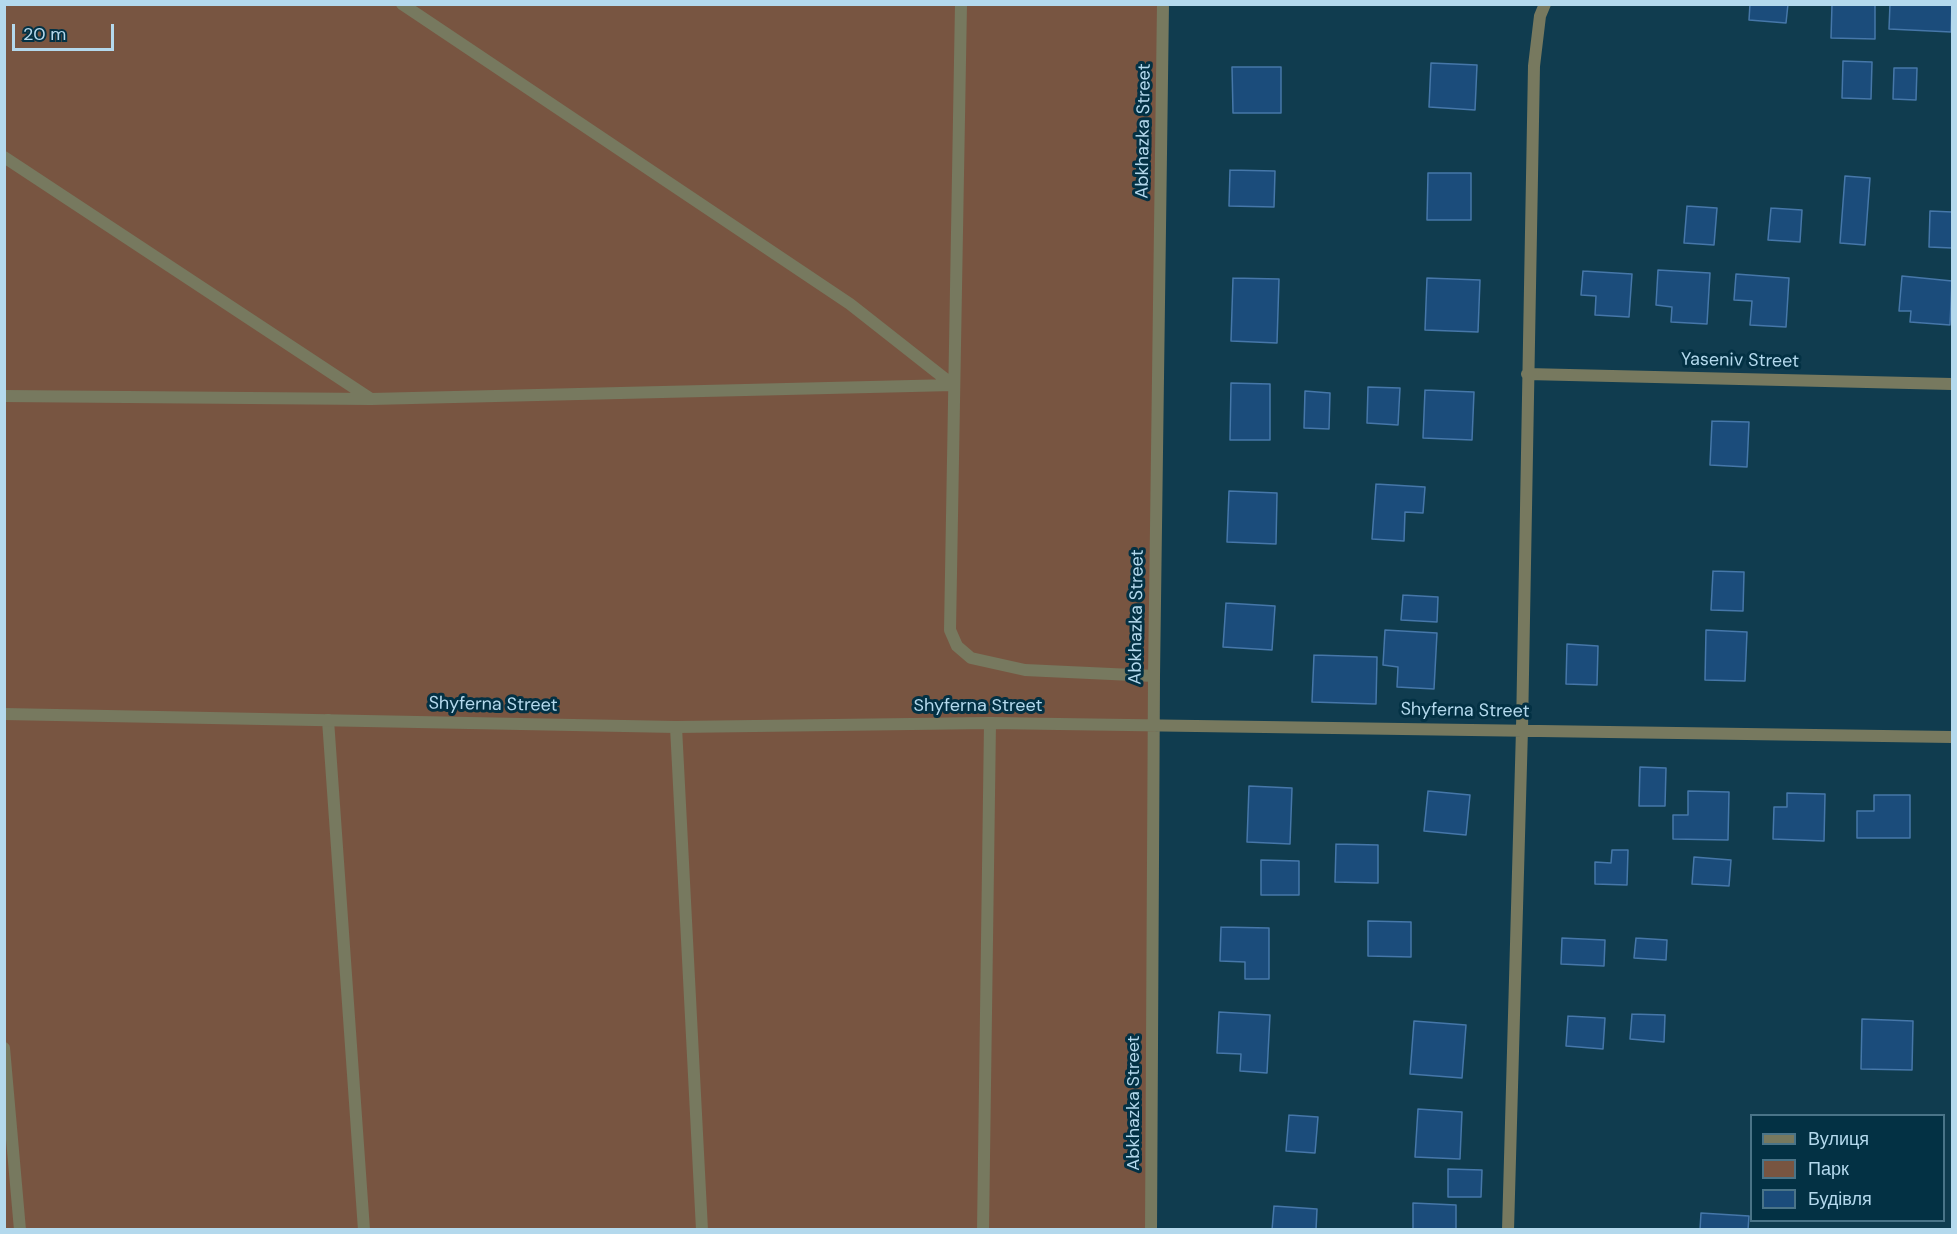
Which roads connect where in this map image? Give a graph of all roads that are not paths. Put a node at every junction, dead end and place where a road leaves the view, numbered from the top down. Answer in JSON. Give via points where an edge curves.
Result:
{"nodes":[{"id":1,"x":402,"y":4,"type":"edge"},
{"id":2,"x":961,"y":4,"type":"edge"},
{"id":3,"x":1164,"y":4,"type":"edge"},
{"id":4,"x":1545,"y":4,"type":"edge"},
{"id":5,"x":4,"y":157,"type":"edge"},
{"id":6,"x":1527,"y":374,"type":"junction"},
{"id":7,"x":1953,"y":384,"type":"edge"},
{"id":8,"x":953,"y":385,"type":"junction"},
{"id":9,"x":4,"y":396,"type":"edge"},
{"id":10,"x":371,"y":399,"type":"junction"},
{"id":11,"x":1154,"y":676,"type":"junction"},
{"id":12,"x":4,"y":714,"type":"edge"},
{"id":13,"x":328,"y":720,"type":"junction"},
{"id":14,"x":990,"y":723,"type":"junction"},
{"id":15,"x":1154,"y":726,"type":"junction"},
{"id":16,"x":676,"y":727,"type":"junction"},
{"id":17,"x":1522,"y":729,"type":"junction"},
{"id":18,"x":1953,"y":736,"type":"edge"},
{"id":19,"x":4,"y":1048,"type":"edge"},
{"id":20,"x":20,"y":1230,"type":"edge"},
{"id":21,"x":364,"y":1230,"type":"edge"},
{"id":22,"x":702,"y":1230,"type":"edge"},
{"id":23,"x":983,"y":1230,"type":"edge"},
{"id":24,"x":1151,"y":1230,"type":"edge"},
{"id":25,"x":1508,"y":1230,"type":"edge"}],
"edges":[{"from":1,"to":8,"type":"street","via":[[850,304]]},
{"from":2,"to":8,"type":"street"},
{"from":3,"to":11,"type":"street","name":"Abkhazka Street"},
{"from":4,"to":6,"type":"street","via":[[1534,66]]},
{"from":5,"to":10,"type":"street"},
{"from":6,"to":7,"type":"street","name":"Yaseniv Street"},
{"from":6,"to":17,"type":"street"},
{"from":8,"to":10,"type":"street"},
{"from":8,"to":11,"type":"street","via":[[950,630],[957,646],[970,658],[1025,670]]},
{"from":9,"to":10,"type":"street"},
{"from":11,"to":15,"type":"street","name":"Abkhazka Street"},
{"from":12,"to":13,"type":"street","name":"Shyferna Street"},
{"from":13,"to":16,"type":"street","name":"Shyferna Street"},
{"from":13,"to":21,"type":"street"},
{"from":14,"to":15,"type":"street","name":"Shyferna Street"},
{"from":14,"to":16,"type":"street","name":"Shyferna Street"},
{"from":14,"to":23,"type":"street"},
{"from":15,"to":17,"type":"street","name":"Shyferna Street"},
{"from":15,"to":24,"type":"street","name":"Abkhazka Street"},
{"from":16,"to":22,"type":"street"},
{"from":17,"to":18,"type":"street","name":"Shyferna Street"},
{"from":17,"to":25,"type":"street"},
{"from":19,"to":20,"type":"street"}]}
